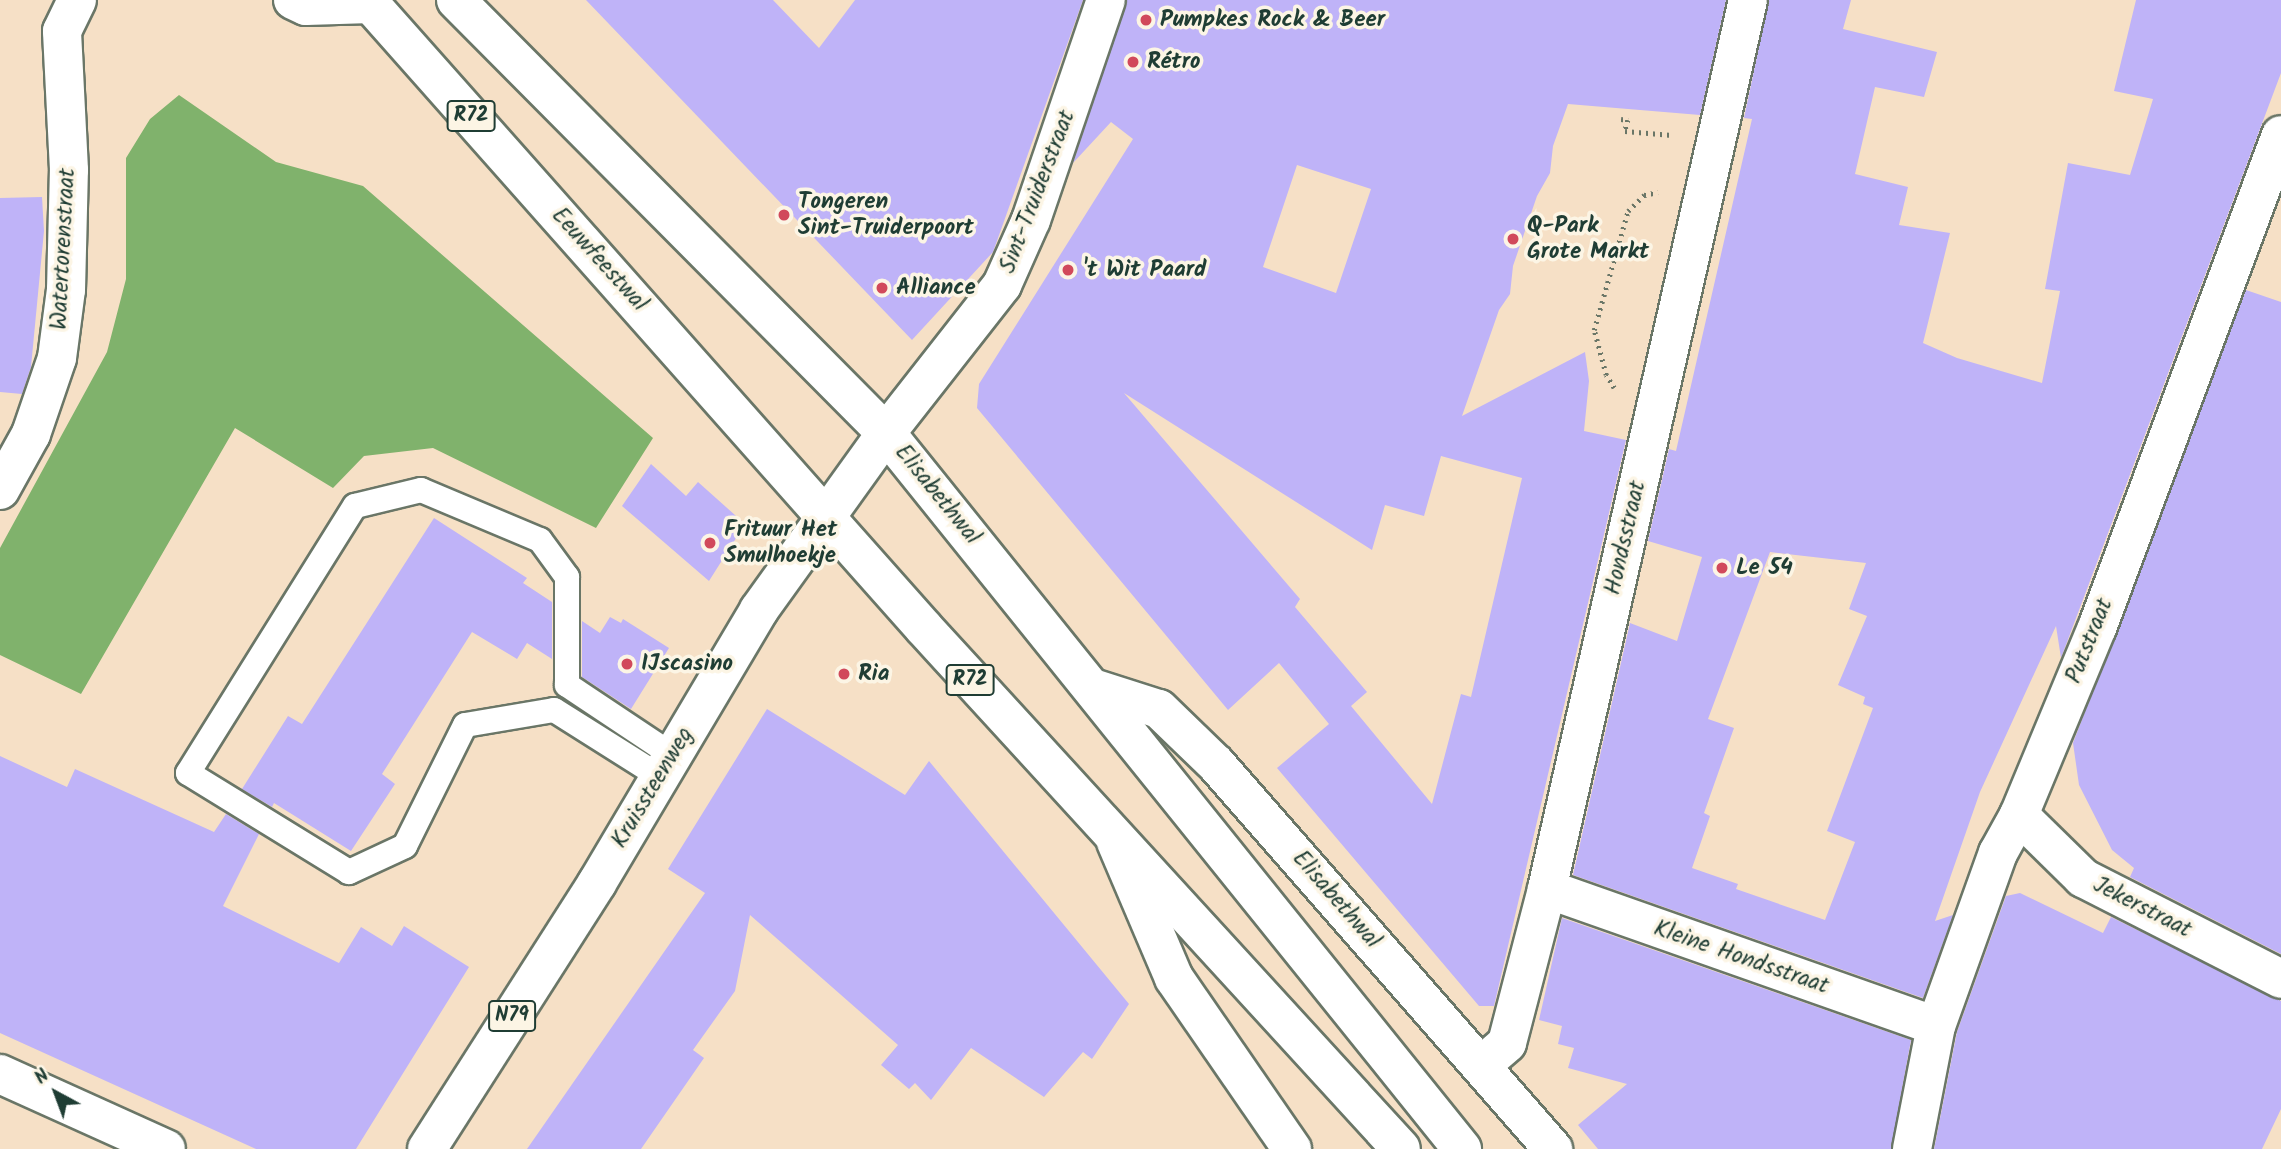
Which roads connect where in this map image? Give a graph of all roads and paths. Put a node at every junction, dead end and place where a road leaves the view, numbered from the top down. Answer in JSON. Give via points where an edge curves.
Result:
{"nodes":[{"id":1,"x":77,"y":0,"type":"edge"},
{"id":2,"x":293,"y":0,"type":"edge"},
{"id":3,"x":1106,"y":0,"type":"edge"},
{"id":4,"x":1748,"y":0,"type":"edge"},
{"id":5,"x":369,"y":2,"type":"edge"},
{"id":6,"x":471,"y":7,"type":"edge"},
{"id":7,"x":1621,"y":119,"type":"dead end"},
{"id":8,"x":2281,"y":135,"type":"edge"},
{"id":9,"x":1710,"y":160,"type":"junction"},
{"id":10,"x":1620,"y":398,"type":"dead end"},
{"id":11,"x":886,"y":433,"type":"junction"},
{"id":12,"x":0,"y":490,"type":"edge"},
{"id":13,"x":828,"y":515,"type":"junction"},
{"id":14,"x":1093,"y":688,"type":"junction"},
{"id":15,"x":665,"y":766,"type":"junction"},
{"id":16,"x":2019,"y":815,"type":"junction"},
{"id":17,"x":1116,"y":842,"type":"junction"},
{"id":18,"x":1547,"y":889,"type":"junction"},
{"id":19,"x":2281,"y":979,"type":"edge"},
{"id":20,"x":1936,"y":1026,"type":"junction"},
{"id":21,"x":1482,"y":1065,"type":"junction"},
{"id":22,"x":0,"y":1074,"type":"edge"},
{"id":23,"x":166,"y":1149,"type":"edge"},
{"id":24,"x":426,"y":1149,"type":"edge"},
{"id":25,"x":1292,"y":1149,"type":"edge"},
{"id":26,"x":1401,"y":1149,"type":"edge"},
{"id":27,"x":1462,"y":1149,"type":"edge"},
{"id":28,"x":1553,"y":1149,"type":"edge"},
{"id":29,"x":1912,"y":1149,"type":"edge"}],
"edges":[{"from":1,"to":12,"type":"street","name":"Watertorenstraat","via":[[62,31],[69,170],[66,290],[57,358],[31,433]]},
{"from":2,"to":5,"type":"street","name":"Eeuwfeestwal","via":[[306,6]]},
{"from":3,"to":11,"type":"street","name":"Sint-Truiderstraat","via":[[1031,220],[1002,285]]},
{"from":4,"to":9,"type":"street","name":"Hondsstraat"},
{"from":5,"to":13,"type":"street","name":"Eeuwfeestwal","number":"R72"},
{"from":6,"to":11,"type":"street"},
{"from":7,"to":9,"type":"path","via":[[1628,120],[1625,131]]},
{"from":8,"to":16,"type":"street","name":"Putstraat","via":[[2202,356]]},
{"from":9,"to":10,"type":"path","via":[[1644,195],[1628,211],[1594,331],[1606,375]]},
{"from":9,"to":18,"type":"street","name":"Hondsstraat"},
{"from":11,"to":13,"type":"street","name":"Kruissteenweg","number":"N79"},
{"from":11,"to":14,"type":"street","name":"Elisabethwal"},
{"from":13,"to":15,"type":"street","name":"Kruissteenweg","number":"N79","via":[[759,610]]},
{"from":13,"to":17,"type":"street","number":"R72"},
{"from":14,"to":21,"type":"street","name":"Elisabethwal","via":[[1159,709],[1216,764]]},
{"from":14,"to":27,"type":"street","name":"Elisabethwal"},
{"from":15,"to":15,"type":"lane","via":[[566,685],[567,576],[540,540],[421,490],[355,506],[188,773],[349,872],[405,846],[465,725],[554,710]]},
{"from":15,"to":24,"type":"street","name":"Kruissteenweg","number":"N79","via":[[597,883]]},
{"from":16,"to":19,"type":"street","name":"Jekerstraat","via":[[2083,878]]},
{"from":16,"to":20,"type":"street","name":"Putstraat","via":[[1998,853]]},
{"from":17,"to":25,"type":"street","via":[[1174,978]]},
{"from":17,"to":26,"type":"street","number":"R72"},
{"from":18,"to":20,"type":"street","name":"Kleine Hondsstraat"},
{"from":18,"to":21,"type":"street","name":"Hondsstraat","via":[[1507,1043]]},
{"from":20,"to":29,"type":"street","name":"Putstraat"},
{"from":21,"to":28,"type":"street","name":"Elisabethwal"},
{"from":22,"to":23,"type":"street"}]}
